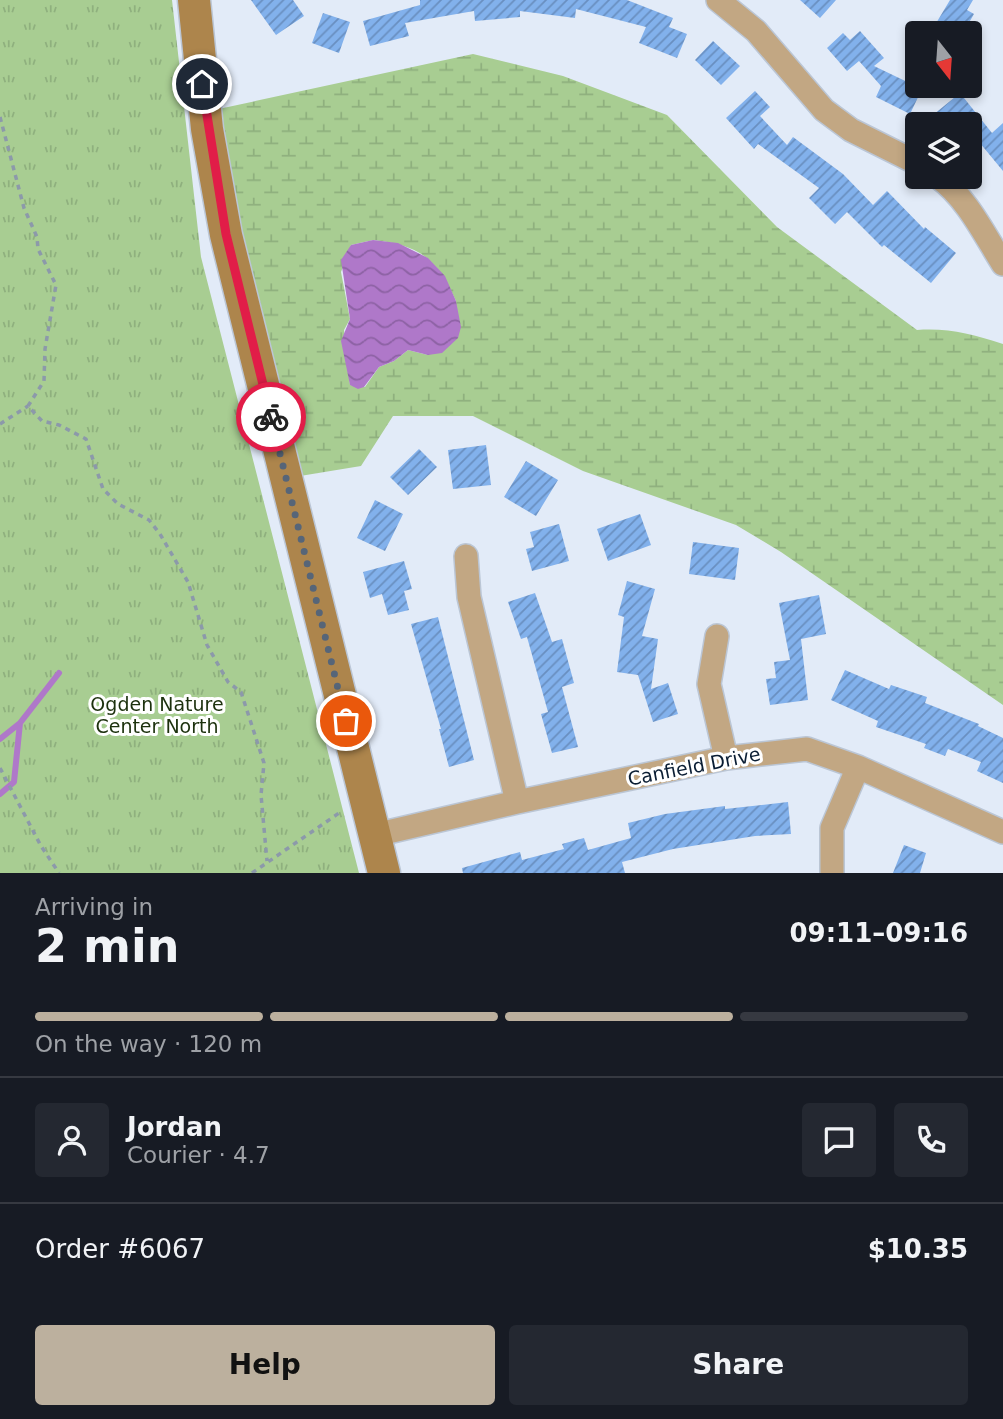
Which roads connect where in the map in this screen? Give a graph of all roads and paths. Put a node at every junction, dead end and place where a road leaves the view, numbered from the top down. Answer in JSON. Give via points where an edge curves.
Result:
{"nodes":[{"id":1,"x":194,"y":0,"type":"edge"},
{"id":2,"x":718,"y":0,"type":"edge"},
{"id":3,"x":0,"y":117,"type":"edge"},
{"id":4,"x":905,"y":157,"type":"edge"},
{"id":5,"x":952,"y":189,"type":"edge"},
{"id":6,"x":1003,"y":264,"type":"edge"},
{"id":7,"x":28,"y":406,"type":"junction"},
{"id":8,"x":0,"y":424,"type":"edge"},
{"id":9,"x":466,"y":555,"type":"dead end"},
{"id":10,"x":717,"y":636,"type":"dead end"},
{"id":11,"x":726,"y":758,"type":"junction"},
{"id":12,"x":858,"y":767,"type":"junction"},
{"id":13,"x":0,"y":768,"type":"edge"},
{"id":14,"x":365,"y":797,"type":"junction"},
{"id":15,"x":517,"y":802,"type":"junction"},
{"id":16,"x":1003,"y":832,"type":"edge"},
{"id":17,"x":374,"y":835,"type":"junction"},
{"id":18,"x":267,"y":861,"type":"junction"},
{"id":19,"x":59,"y":873,"type":"edge"},
{"id":20,"x":252,"y":873,"type":"edge"},
{"id":21,"x":384,"y":873,"type":"edge"},
{"id":22,"x":832,"y":873,"type":"edge"}],
"edges":[{"from":1,"to":14,"type":"street","via":[[207,128],[226,234]]},
{"from":2,"to":4,"type":"street","via":[[756,30],[824,110],[851,130]]},
{"from":3,"to":7,"type":"path","via":[[24,208],[56,285],[44,382]]},
{"from":5,"to":6,"type":"street"},
{"from":7,"to":8,"type":"path"},
{"from":7,"to":18,"type":"path","via":[[42,421],[86,439],[103,489],[118,504],[149,520],[188,582],[207,645],[228,682],[241,692],[264,763],[261,795]]},
{"from":9,"to":15,"type":"street","via":[[469,597]]},
{"from":10,"to":11,"type":"street","via":[[709,684]]},
{"from":11,"to":12,"type":"street","name":"Canfield Drive","via":[[807,749]]},
{"from":11,"to":15,"type":"street","name":"Canfield Drive"},
{"from":12,"to":16,"type":"street","name":"Canfield Drive"},
{"from":12,"to":22,"type":"street","via":[[832,828]]},
{"from":13,"to":19,"type":"path"},
{"from":14,"to":17,"type":"street"},
{"from":14,"to":18,"type":"path"},
{"from":15,"to":17,"type":"street","name":"Canfield Drive"},
{"from":17,"to":21,"type":"street"},
{"from":18,"to":20,"type":"path"}]}
